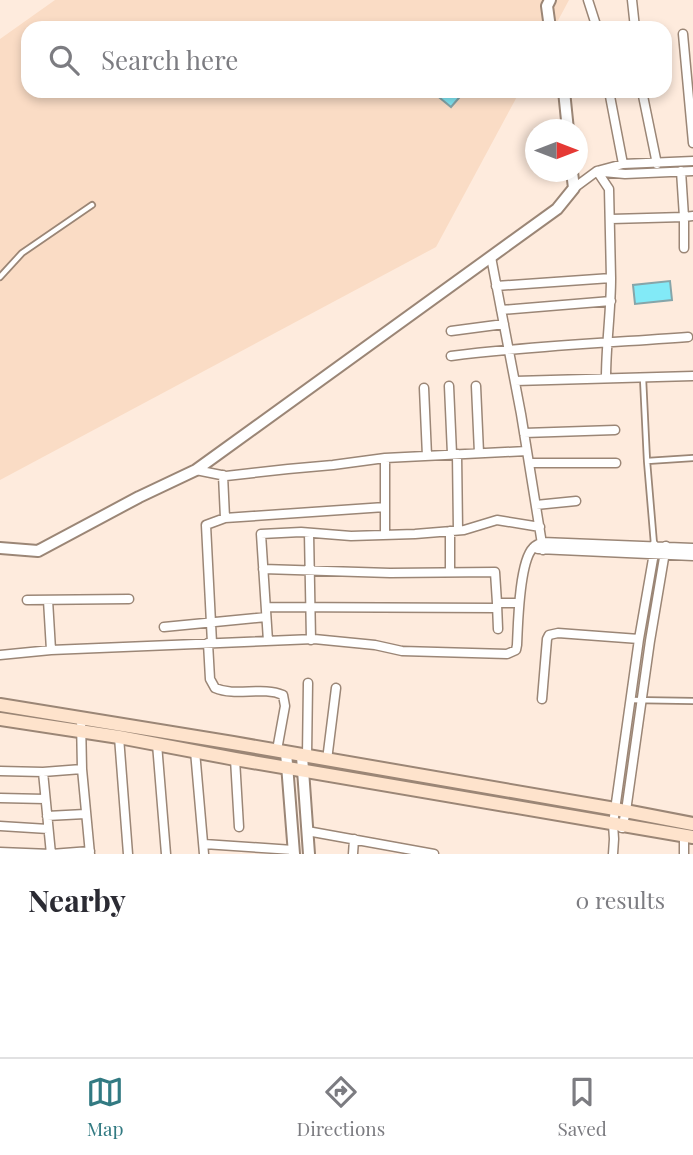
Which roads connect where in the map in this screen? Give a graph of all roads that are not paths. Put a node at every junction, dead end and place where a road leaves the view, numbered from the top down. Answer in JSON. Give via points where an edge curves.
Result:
{"nodes":[{"id":1,"x":550,"y":0,"type":"edge"},
{"id":2,"x":588,"y":0,"type":"edge"},
{"id":3,"x":632,"y":0,"type":"edge"},
{"id":4,"x":549,"y":21,"type":"edge"},
{"id":5,"x":595,"y":21,"type":"edge"},
{"id":6,"x":634,"y":21,"type":"edge"},
{"id":7,"x":683,"y":34,"type":"dead end"},
{"id":8,"x":565,"y":98,"type":"edge"},
{"id":9,"x":610,"y":98,"type":"edge"},
{"id":10,"x":643,"y":98,"type":"edge"},
{"id":11,"x":567,"y":119,"type":"edge"},
{"id":12,"x":693,"y":143,"type":"edge"},
{"id":13,"x":693,"y":161,"type":"edge"},
{"id":14,"x":623,"y":163,"type":"junction"},
{"id":15,"x":657,"y":163,"type":"junction"},
{"id":16,"x":597,"y":171,"type":"junction"},
{"id":17,"x":681,"y":171,"type":"junction"},
{"id":18,"x":693,"y":171,"type":"edge"},
{"id":19,"x":573,"y":182,"type":"edge"},
{"id":20,"x":574,"y":188,"type":"junction"},
{"id":21,"x":92,"y":205,"type":"dead end"},
{"id":22,"x":688,"y":217,"type":"edge"},
{"id":23,"x":611,"y":219,"type":"junction"},
{"id":24,"x":684,"y":248,"type":"dead end"},
{"id":25,"x":491,"y":257,"type":"junction"},
{"id":26,"x":0,"y":277,"type":"edge"},
{"id":27,"x":611,"y":278,"type":"junction"},
{"id":28,"x":496,"y":286,"type":"junction"},
{"id":29,"x":611,"y":301,"type":"junction"},
{"id":30,"x":501,"y":310,"type":"junction"},
{"id":31,"x":504,"y":324,"type":"junction"},
{"id":32,"x":451,"y":331,"type":"dead end"},
{"id":33,"x":688,"y":337,"type":"dead end"},
{"id":34,"x":606,"y":344,"type":"junction"},
{"id":35,"x":508,"y":349,"type":"junction"},
{"id":36,"x":451,"y":356,"type":"dead end"},
{"id":37,"x":693,"y":376,"type":"edge"},
{"id":38,"x":643,"y":377,"type":"junction"},
{"id":39,"x":606,"y":378,"type":"junction"},
{"id":40,"x":515,"y":381,"type":"junction"},
{"id":41,"x":449,"y":386,"type":"dead end"},
{"id":42,"x":475,"y":386,"type":"dead end"},
{"id":43,"x":424,"y":388,"type":"dead end"},
{"id":44,"x":615,"y":430,"type":"dead end"},
{"id":45,"x":524,"y":433,"type":"junction"},
{"id":46,"x":527,"y":451,"type":"junction"},
{"id":47,"x":479,"y":453,"type":"junction"},
{"id":48,"x":455,"y":454,"type":"junction"},
{"id":49,"x":428,"y":456,"type":"junction"},
{"id":50,"x":385,"y":458,"type":"junction"},
{"id":51,"x":693,"y":458,"type":"edge"},
{"id":52,"x":647,"y":461,"type":"junction"},
{"id":53,"x":529,"y":463,"type":"junction"},
{"id":54,"x":616,"y":463,"type":"dead end"},
{"id":55,"x":196,"y":470,"type":"junction"},
{"id":56,"x":223,"y":475,"type":"junction"},
{"id":57,"x":576,"y":502,"type":"dead end"},
{"id":58,"x":536,"y":505,"type":"junction"},
{"id":59,"x":385,"y":507,"type":"junction"},
{"id":60,"x":225,"y":518,"type":"junction"},
{"id":61,"x":540,"y":527,"type":"junction"},
{"id":62,"x":454,"y":531,"type":"junction"},
{"id":63,"x":309,"y":533,"type":"junction"},
{"id":64,"x":385,"y":535,"type":"junction"},
{"id":65,"x":543,"y":546,"type":"junction"},
{"id":66,"x":0,"y":548,"type":"edge"},
{"id":67,"x":693,"y":548,"type":"edge"},
{"id":68,"x":654,"y":549,"type":"junction"},
{"id":69,"x":666,"y":550,"type":"junction"},
{"id":70,"x":693,"y":556,"type":"edge"},
{"id":71,"x":263,"y":569,"type":"junction"},
{"id":72,"x":310,"y":569,"type":"junction"},
{"id":73,"x":450,"y":572,"type":"junction"},
{"id":74,"x":129,"y":599,"type":"dead end"},
{"id":75,"x":27,"y":600,"type":"dead end"},
{"id":76,"x":48,"y":600,"type":"junction"},
{"id":77,"x":519,"y":603,"type":"junction"},
{"id":78,"x":497,"y":606,"type":"junction"},
{"id":79,"x":310,"y":608,"type":"junction"},
{"id":80,"x":266,"y":612,"type":"junction"},
{"id":81,"x":211,"y":622,"type":"junction"},
{"id":82,"x":164,"y":627,"type":"dead end"},
{"id":83,"x":498,"y":629,"type":"dead end"},
{"id":84,"x":639,"y":639,"type":"junction"},
{"id":85,"x":311,"y":640,"type":"junction"},
{"id":86,"x":268,"y":641,"type":"junction"},
{"id":87,"x":210,"y":643,"type":"junction"},
{"id":88,"x":51,"y":650,"type":"junction"},
{"id":89,"x":0,"y":655,"type":"edge"},
{"id":90,"x":308,"y":683,"type":"dead end"},
{"id":91,"x":335,"y":688,"type":"dead end"},
{"id":92,"x":542,"y":699,"type":"dead end"},
{"id":93,"x":630,"y":700,"type":"junction"},
{"id":94,"x":642,"y":700,"type":"junction"},
{"id":95,"x":693,"y":701,"type":"edge"},
{"id":96,"x":0,"y":705,"type":"edge"},
{"id":97,"x":0,"y":719,"type":"edge"},
{"id":98,"x":81,"y":725,"type":"junction"},
{"id":99,"x":119,"y":737,"type":"junction"},
{"id":100,"x":157,"y":744,"type":"junction"},
{"id":101,"x":195,"y":751,"type":"junction"},
{"id":102,"x":281,"y":751,"type":"junction"},
{"id":103,"x":304,"y":756,"type":"junction"},
{"id":104,"x":234,"y":759,"type":"junction"},
{"id":105,"x":327,"y":760,"type":"junction"},
{"id":106,"x":287,"y":767,"type":"junction"},
{"id":107,"x":82,"y":769,"type":"junction"},
{"id":108,"x":303,"y":770,"type":"junction"},
{"id":109,"x":0,"y":771,"type":"edge"},
{"id":110,"x":43,"y":772,"type":"junction"},
{"id":111,"x":0,"y":798,"type":"edge"},
{"id":112,"x":45,"y":799,"type":"junction"},
{"id":113,"x":620,"y":810,"type":"junction"},
{"id":114,"x":85,"y":814,"type":"junction"},
{"id":115,"x":47,"y":816,"type":"junction"},
{"id":116,"x":693,"y":824,"type":"edge"},
{"id":117,"x":618,"y":825,"type":"junction"},
{"id":118,"x":0,"y":826,"type":"edge"},
{"id":119,"x":239,"y":827,"type":"dead end"},
{"id":120,"x":48,"y":830,"type":"junction"},
{"id":121,"x":307,"y":831,"type":"junction"},
{"id":122,"x":689,"y":836,"type":"edge"},
{"id":123,"x":354,"y":839,"type":"junction"},
{"id":124,"x":204,"y":844,"type":"junction"},
{"id":125,"x":383,"y":849,"type":"edge"},
{"id":126,"x":0,"y":852,"type":"edge"},
{"id":127,"x":293,"y":852,"type":"edge"},
{"id":128,"x":413,"y":852,"type":"edge"},
{"id":129,"x":90,"y":853,"type":"edge"},
{"id":130,"x":51,"y":854,"type":"edge"},
{"id":131,"x":128,"y":854,"type":"edge"},
{"id":132,"x":166,"y":854,"type":"edge"},
{"id":133,"x":204,"y":854,"type":"edge"},
{"id":134,"x":309,"y":854,"type":"edge"},
{"id":135,"x":353,"y":854,"type":"edge"},
{"id":136,"x":434,"y":854,"type":"edge"},
{"id":137,"x":613,"y":854,"type":"edge"},
{"id":138,"x":684,"y":854,"type":"edge"}],
"edges":[{"from":1,"to":4,"type":"street"},
{"from":2,"to":5,"type":"street"},
{"from":3,"to":6,"type":"street"},
{"from":7,"to":12,"type":"street"},
{"from":8,"to":11,"type":"street"},
{"from":9,"to":14,"type":"street"},
{"from":10,"to":15,"type":"street"},
{"from":13,"to":15,"type":"street"},
{"from":14,"to":15,"type":"street"},
{"from":14,"to":16,"type":"street"},
{"from":16,"to":17,"type":"street"},
{"from":16,"to":20,"type":"street"},
{"from":16,"to":23,"type":"street","via":[[609,189]]},
{"from":17,"to":18,"type":"street"},
{"from":17,"to":22,"type":"street"},
{"from":19,"to":20,"type":"street"},
{"from":20,"to":25,"type":"street","via":[[557,209]]},
{"from":21,"to":26,"type":"lane","via":[[22,253]]},
{"from":22,"to":23,"type":"street"},
{"from":22,"to":24,"type":"street"},
{"from":23,"to":27,"type":"street"},
{"from":25,"to":28,"type":"street"},
{"from":25,"to":55,"type":"street"},
{"from":27,"to":28,"type":"street"},
{"from":27,"to":29,"type":"street"},
{"from":28,"to":30,"type":"street"},
{"from":29,"to":30,"type":"street"},
{"from":29,"to":34,"type":"street"},
{"from":30,"to":31,"type":"street"},
{"from":31,"to":32,"type":"street"},
{"from":31,"to":35,"type":"street"},
{"from":33,"to":34,"type":"street"},
{"from":34,"to":35,"type":"street"},
{"from":34,"to":39,"type":"street"},
{"from":35,"to":36,"type":"street"},
{"from":35,"to":40,"type":"street"},
{"from":37,"to":38,"type":"street"},
{"from":38,"to":39,"type":"street"},
{"from":38,"to":52,"type":"lane"},
{"from":39,"to":40,"type":"street"},
{"from":40,"to":45,"type":"street"},
{"from":41,"to":48,"type":"street"},
{"from":42,"to":47,"type":"street"},
{"from":43,"to":49,"type":"street"},
{"from":44,"to":45,"type":"street"},
{"from":45,"to":46,"type":"street"},
{"from":46,"to":47,"type":"street"},
{"from":46,"to":53,"type":"street"},
{"from":47,"to":48,"type":"street"},
{"from":48,"to":49,"type":"street"},
{"from":48,"to":62,"type":"street"},
{"from":49,"to":50,"type":"street"},
{"from":50,"to":56,"type":"street"},
{"from":50,"to":59,"type":"street"},
{"from":51,"to":52,"type":"lane"},
{"from":52,"to":68,"type":"lane"},
{"from":53,"to":54,"type":"street"},
{"from":53,"to":58,"type":"street"},
{"from":55,"to":56,"type":"street"},
{"from":55,"to":66,"type":"street","via":[[38,551]]},
{"from":56,"to":60,"type":"street"},
{"from":57,"to":58,"type":"street"},
{"from":58,"to":61,"type":"street"},
{"from":59,"to":60,"type":"street"},
{"from":59,"to":64,"type":"street"},
{"from":60,"to":81,"type":"street","via":[[206,524]]},
{"from":61,"to":62,"type":"street","via":[[497,520]]},
{"from":61,"to":65,"type":"street"},
{"from":62,"to":64,"type":"street"},
{"from":62,"to":73,"type":"street"},
{"from":63,"to":64,"type":"street"},
{"from":63,"to":71,"type":"street","via":[[261,534]]},
{"from":63,"to":72,"type":"street"},
{"from":65,"to":68,"type":"street"},
{"from":65,"to":77,"type":"street","via":[[532,549]]},
{"from":67,"to":69,"type":"street"},
{"from":68,"to":69,"type":"street"},
{"from":68,"to":84,"type":"street"},
{"from":69,"to":70,"type":"street"},
{"from":69,"to":94,"type":"street"},
{"from":71,"to":72,"type":"street"},
{"from":71,"to":80,"type":"street"},
{"from":72,"to":73,"type":"street"},
{"from":72,"to":79,"type":"street"},
{"from":73,"to":78,"type":"street","via":[[495,572]]},
{"from":74,"to":76,"type":"street"},
{"from":75,"to":76,"type":"street"},
{"from":76,"to":88,"type":"street"},
{"from":77,"to":78,"type":"street"},
{"from":77,"to":85,"type":"street","via":[[516,650],[507,654],[402,651]]},
{"from":78,"to":79,"type":"street"},
{"from":78,"to":83,"type":"street"},
{"from":79,"to":80,"type":"street"},
{"from":79,"to":85,"type":"street"},
{"from":80,"to":81,"type":"street"},
{"from":80,"to":86,"type":"street"},
{"from":81,"to":82,"type":"street"},
{"from":81,"to":87,"type":"street"},
{"from":84,"to":92,"type":"street","via":[[550,635]]},
{"from":84,"to":93,"type":"street"},
{"from":85,"to":86,"type":"street"},
{"from":86,"to":87,"type":"street"},
{"from":87,"to":88,"type":"street"},
{"from":87,"to":102,"type":"street","via":[[210,679],[215,688],[283,695]]},
{"from":88,"to":89,"type":"street"},
{"from":90,"to":103,"type":"street"},
{"from":91,"to":105,"type":"street"},
{"from":93,"to":94,"type":"lane"},
{"from":93,"to":113,"type":"street"},
{"from":94,"to":95,"type":"lane"},
{"from":94,"to":113,"type":"street"},
{"from":96,"to":98,"type":"main road"},
{"from":97,"to":98,"type":"main road"},
{"from":98,"to":99,"type":"main road"},
{"from":98,"to":102,"type":"main road"},
{"from":98,"to":107,"type":"street"},
{"from":99,"to":100,"type":"main road"},
{"from":99,"to":131,"type":"street"},
{"from":100,"to":101,"type":"main road"},
{"from":100,"to":132,"type":"street"},
{"from":101,"to":104,"type":"main road"},
{"from":101,"to":124,"type":"street"},
{"from":102,"to":103,"type":"main road"},
{"from":102,"to":106,"type":"street"},
{"from":103,"to":105,"type":"main road"},
{"from":103,"to":108,"type":"street"},
{"from":104,"to":106,"type":"main road"},
{"from":104,"to":119,"type":"street"},
{"from":105,"to":113,"type":"main road"},
{"from":106,"to":108,"type":"main road"},
{"from":106,"to":127,"type":"street"},
{"from":107,"to":110,"type":"street"},
{"from":107,"to":114,"type":"street"},
{"from":108,"to":117,"type":"main road"},
{"from":108,"to":121,"type":"street"},
{"from":109,"to":110,"type":"street"},
{"from":110,"to":112,"type":"street"},
{"from":111,"to":112,"type":"street"},
{"from":112,"to":115,"type":"street"},
{"from":113,"to":116,"type":"main road"},
{"from":113,"to":117,"type":"street"},
{"from":114,"to":115,"type":"street"},
{"from":114,"to":129,"type":"street"},
{"from":115,"to":120,"type":"street"},
{"from":117,"to":122,"type":"main road"},
{"from":117,"to":137,"type":"street"},
{"from":118,"to":120,"type":"street"},
{"from":120,"to":130,"type":"street"},
{"from":121,"to":123,"type":"street"},
{"from":121,"to":134,"type":"street"},
{"from":122,"to":138,"type":"street"},
{"from":123,"to":125,"type":"street"},
{"from":123,"to":135,"type":"street"},
{"from":124,"to":127,"type":"street"},
{"from":124,"to":133,"type":"street"},
{"from":125,"to":128,"type":"street"},
{"from":126,"to":130,"type":"street"},
{"from":128,"to":136,"type":"street"},
{"from":129,"to":130,"type":"street"}]}
